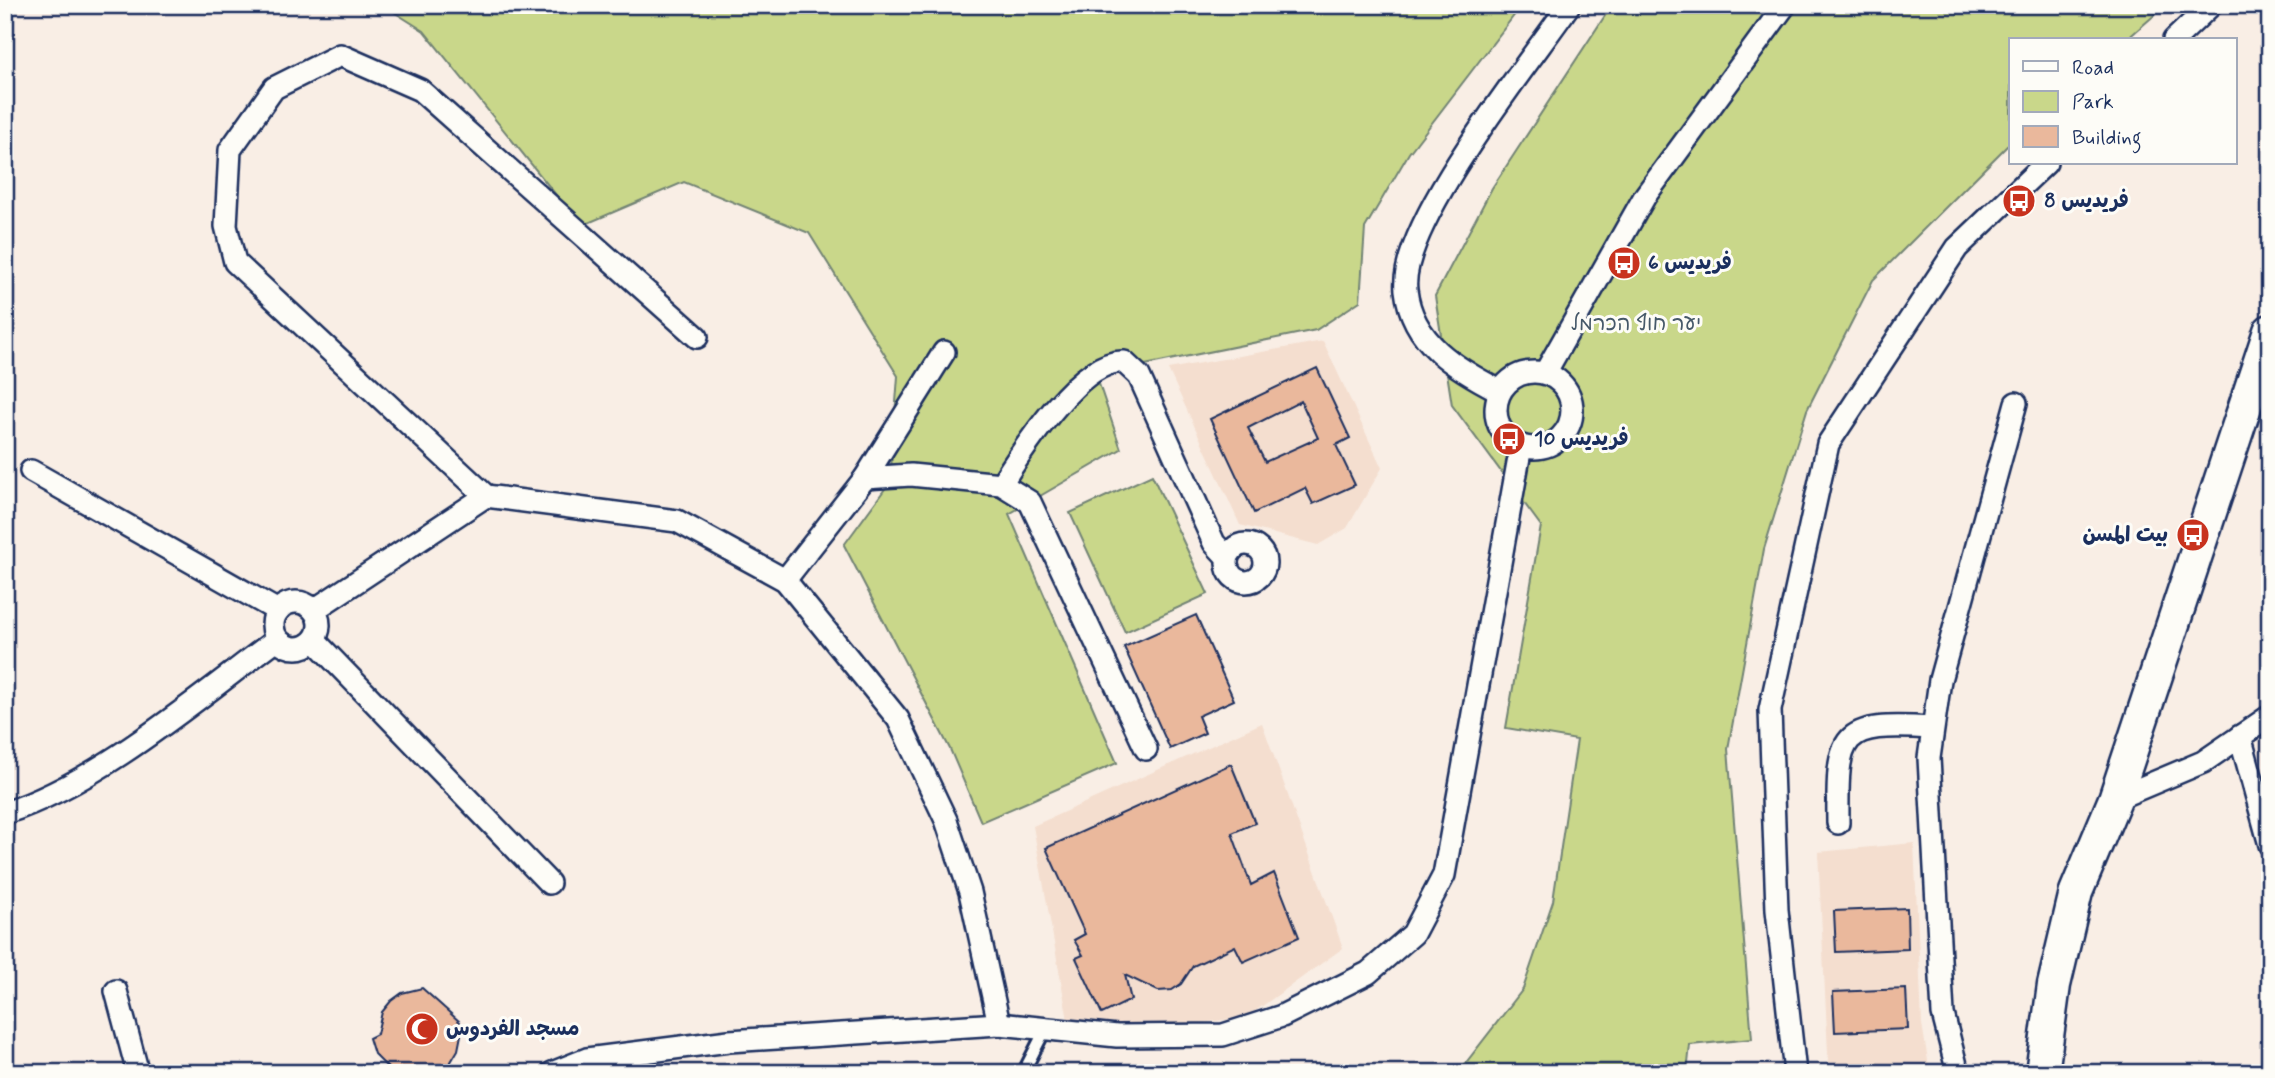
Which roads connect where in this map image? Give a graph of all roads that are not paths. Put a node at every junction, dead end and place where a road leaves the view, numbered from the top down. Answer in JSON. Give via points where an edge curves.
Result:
{"nodes":[{"id":1,"x":1569,"y":5,"type":"edge"},
{"id":2,"x":1785,"y":5,"type":"edge"},
{"id":3,"x":2211,"y":5,"type":"edge"},
{"id":4,"x":2176,"y":38,"type":"edge"},
{"id":5,"x":2045,"y":164,"type":"edge"},
{"id":6,"x":2270,"y":331,"type":"edge"},
{"id":7,"x":697,"y":337,"type":"dead end"},
{"id":8,"x":944,"y":352,"type":"dead end"},
{"id":9,"x":1545,"y":373,"type":"junction"},
{"id":10,"x":1500,"y":391,"type":"junction"},
{"id":11,"x":2016,"y":403,"type":"dead end"},
{"id":12,"x":1521,"y":446,"type":"junction"},
{"id":13,"x":31,"y":471,"type":"dead end"},
{"id":14,"x":865,"y":478,"type":"junction"},
{"id":15,"x":1001,"y":484,"type":"junction"},
{"id":16,"x":486,"y":496,"type":"junction"},
{"id":17,"x":1227,"y":557,"type":"dead end"},
{"id":18,"x":785,"y":580,"type":"junction"},
{"id":19,"x":314,"y":610,"type":"junction"},
{"id":20,"x":278,"y":611,"type":"junction"},
{"id":21,"x":277,"y":639,"type":"junction"},
{"id":22,"x":314,"y":640,"type":"junction"},
{"id":23,"x":2270,"y":716,"type":"edge"},
{"id":24,"x":1932,"y":728,"type":"junction"},
{"id":25,"x":2240,"y":736,"type":"junction"},
{"id":26,"x":1146,"y":748,"type":"dead end"},
{"id":27,"x":2115,"y":799,"type":"junction"},
{"id":28,"x":5,"y":813,"type":"edge"},
{"id":29,"x":1838,"y":822,"type":"dead end"},
{"id":30,"x":2270,"y":845,"type":"edge"},
{"id":31,"x":549,"y":883,"type":"dead end"},
{"id":32,"x":116,"y":991,"type":"dead end"},
{"id":33,"x":999,"y":1024,"type":"junction"},
{"id":34,"x":1046,"y":1028,"type":"junction"},
{"id":35,"x":138,"y":1073,"type":"edge"},
{"id":36,"x":552,"y":1073,"type":"edge"},
{"id":37,"x":1023,"y":1073,"type":"edge"},
{"id":38,"x":1795,"y":1073,"type":"edge"},
{"id":39,"x":1958,"y":1073,"type":"edge"},
{"id":40,"x":2042,"y":1073,"type":"edge"}],
"edges":[{"from":1,"to":10,"type":"street","via":[[1444,188],[1408,264],[1406,289],[1412,315],[1425,337],[1461,371]]},
{"from":2,"to":9,"type":"street","via":[[1645,196]]},
{"from":3,"to":4,"type":"street"},
{"from":5,"to":38,"type":"street","via":[[1957,248],[1828,444],[1770,710],[1777,911]]},
{"from":6,"to":27,"type":"street"},
{"from":7,"to":16,"type":"street","via":[[419,90],[340,55],[274,88],[230,150],[226,226],[235,262]]},
{"from":8,"to":14,"type":"street"},
{"from":9,"to":10,"type":"street","via":[[1520,374]]},
{"from":9,"to":12,"type":"street","via":[[1565,387],[1572,410],[1570,422],[1564,433],[1545,446]]},
{"from":10,"to":12,"type":"street","via":[[1496,404],[1501,429]]},
{"from":11,"to":24,"type":"street","via":[[1940,680]]},
{"from":12,"to":34,"type":"street","via":[[1444,875],[1413,934],[1368,973],[1282,1016],[1223,1035],[1117,1036]]},
{"from":13,"to":20,"type":"street"},
{"from":14,"to":15,"type":"street","via":[[911,475]]},
{"from":14,"to":18,"type":"street"},
{"from":15,"to":17,"type":"street","via":[[1069,392],[1103,366],[1124,362],[1139,376],[1214,543]]},
{"from":15,"to":26,"type":"street","via":[[1030,502]]},
{"from":16,"to":18,"type":"street","via":[[677,521]]},
{"from":16,"to":19,"type":"street"},
{"from":18,"to":33,"type":"street","via":[[898,719],[946,820],[962,868]]},
{"from":19,"to":20,"type":"street","via":[[296,602]]},
{"from":19,"to":22,"type":"street","via":[[320,626]]},
{"from":20,"to":21,"type":"street","via":[[272,625]]},
{"from":21,"to":22,"type":"street","via":[[295,649]]},
{"from":21,"to":28,"type":"street","via":[[100,767],[44,800]]},
{"from":22,"to":31,"type":"street"},
{"from":23,"to":25,"type":"street"},
{"from":24,"to":29,"type":"street","via":[[1878,725],[1851,740],[1839,757]]},
{"from":24,"to":39,"type":"street","via":[[1928,783],[1943,1014]]},
{"from":25,"to":27,"type":"street","via":[[2203,762]]},
{"from":25,"to":30,"type":"street"},
{"from":27,"to":40,"type":"street","via":[[2076,892],[2054,985]]},
{"from":32,"to":35,"type":"street"},
{"from":33,"to":34,"type":"street"},
{"from":33,"to":36,"type":"street","via":[[729,1041],[587,1059]]},
{"from":34,"to":37,"type":"lane"}]}
